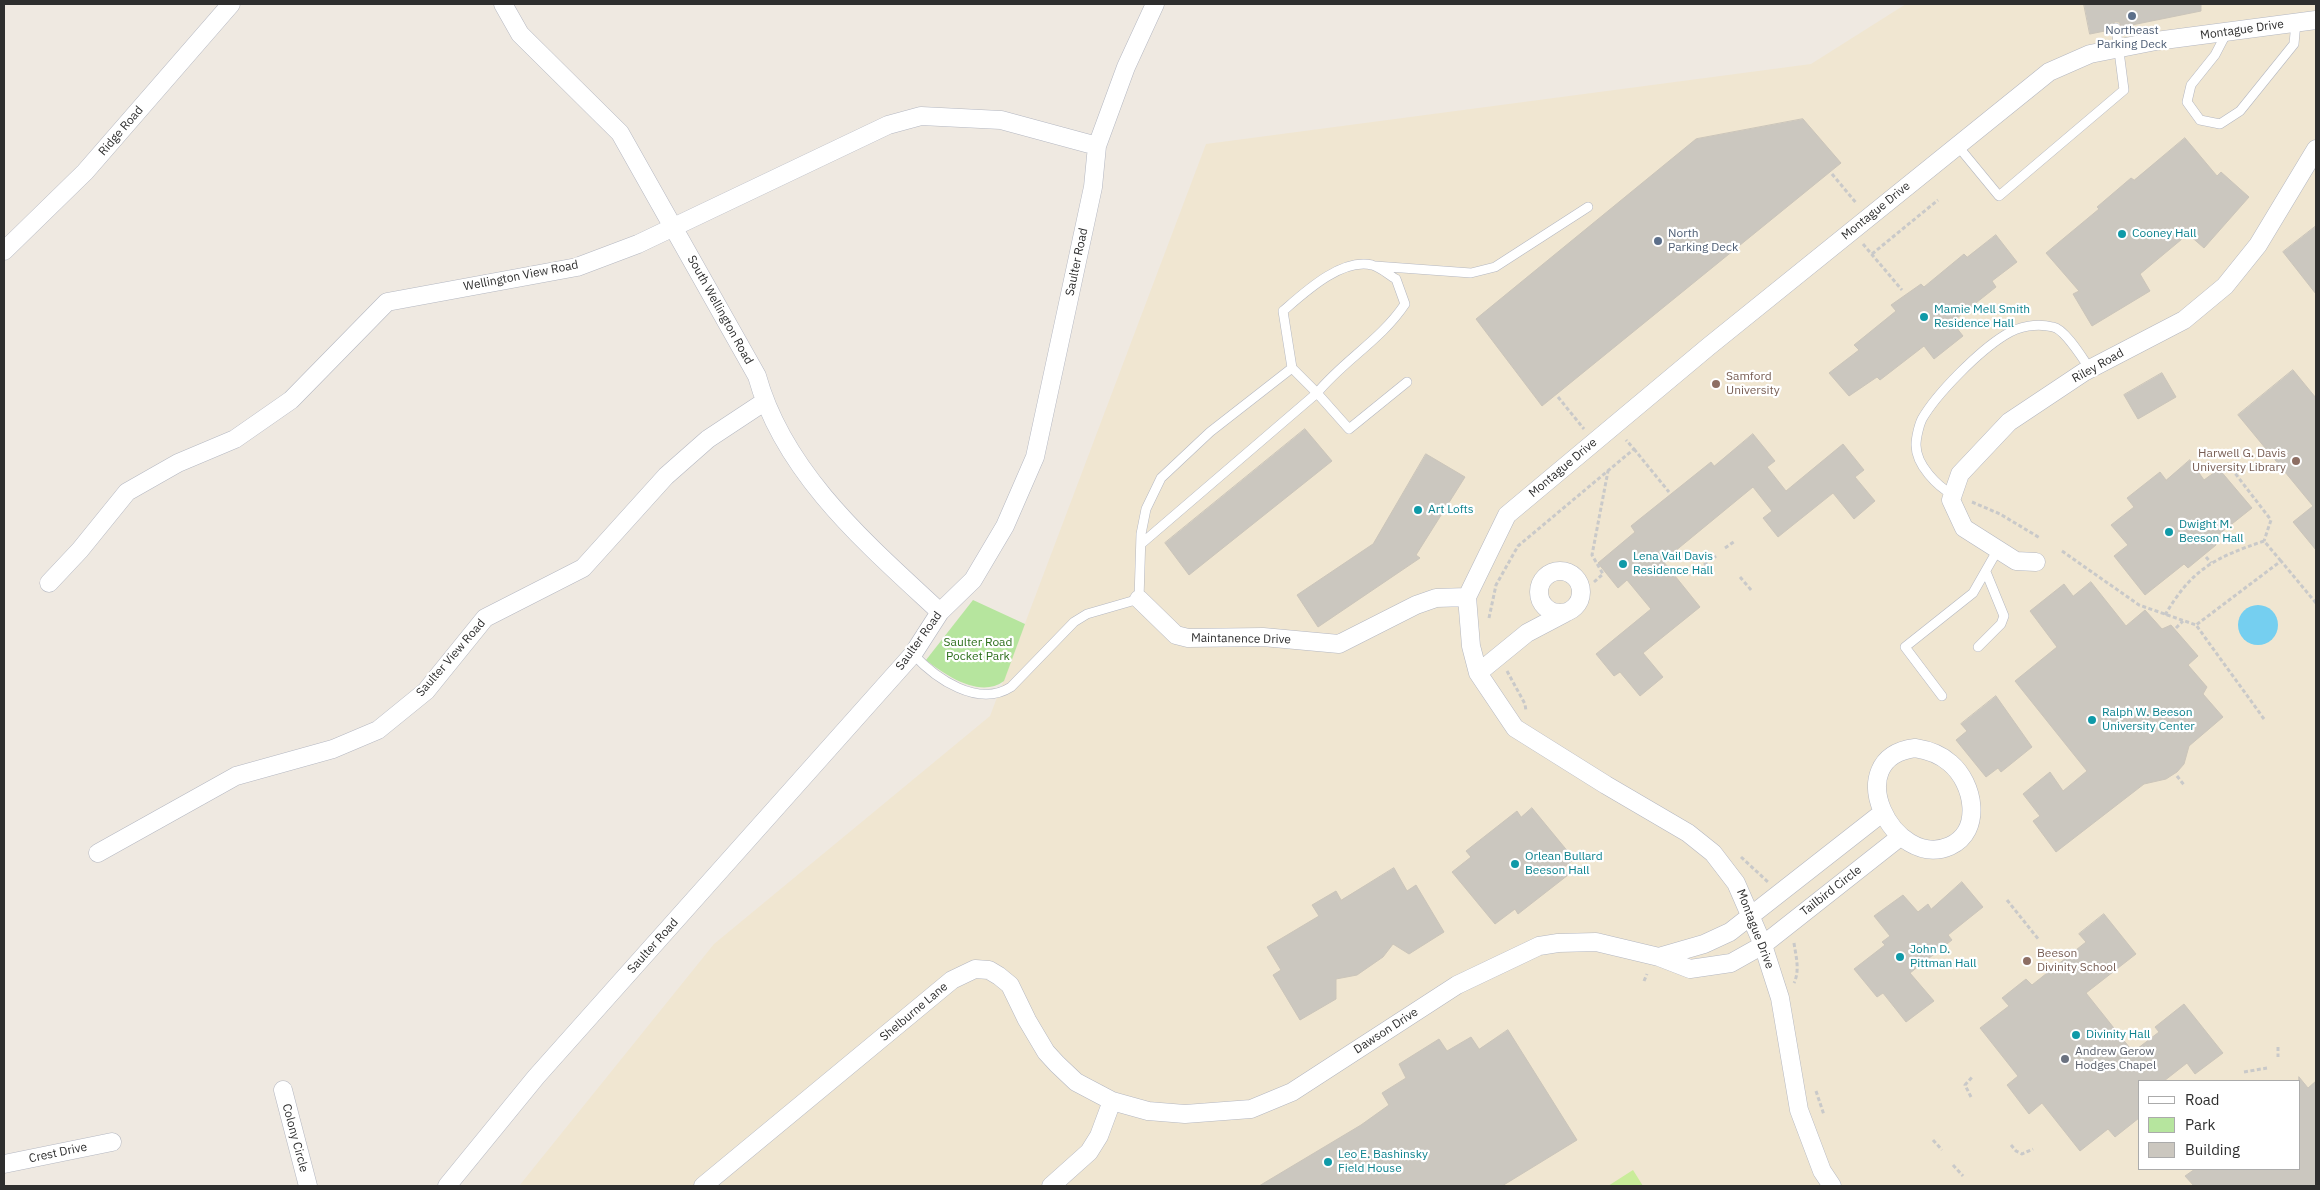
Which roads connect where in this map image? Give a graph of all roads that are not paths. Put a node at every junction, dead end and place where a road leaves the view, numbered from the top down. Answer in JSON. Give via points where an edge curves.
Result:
{"nodes":[{"id":1,"x":231,"y":4,"type":"edge"},
{"id":2,"x":503,"y":4,"type":"edge"},
{"id":3,"x":1155,"y":4,"type":"edge"},
{"id":4,"x":2316,"y":20,"type":"edge"},
{"id":5,"x":2296,"y":22,"type":"junction"},
{"id":6,"x":2116,"y":28,"type":"dead end"},
{"id":7,"x":2227,"y":32,"type":"junction"},
{"id":8,"x":2120,"y":48,"type":"junction"},
{"id":9,"x":1097,"y":146,"type":"junction"},
{"id":10,"x":1957,"y":146,"type":"junction"},
{"id":11,"x":2316,"y":149,"type":"edge"},
{"id":12,"x":1588,"y":207,"type":"dead end"},
{"id":13,"x":674,"y":228,"type":"junction"},
{"id":14,"x":4,"y":252,"type":"edge"},
{"id":15,"x":1372,"y":265,"type":"junction"},
{"id":16,"x":1292,"y":368,"type":"junction"},
{"id":17,"x":2090,"y":369,"type":"junction"},
{"id":18,"x":1407,"y":382,"type":"dead end"},
{"id":19,"x":1316,"y":393,"type":"junction"},
{"id":20,"x":764,"y":402,"type":"junction"},
{"id":21,"x":1952,"y":497,"type":"junction"},
{"id":22,"x":1141,"y":544,"type":"junction"},
{"id":23,"x":1997,"y":550,"type":"junction"},
{"id":24,"x":2036,"y":562,"type":"dead end"},
{"id":25,"x":1986,"y":572,"type":"junction"},
{"id":26,"x":49,"y":583,"type":"dead end"},
{"id":27,"x":1539,"y":594,"type":"junction"},
{"id":28,"x":1468,"y":597,"type":"junction"},
{"id":29,"x":1139,"y":599,"type":"junction"},
{"id":30,"x":940,"y":612,"type":"junction"},
{"id":31,"x":1565,"y":613,"type":"junction"},
{"id":32,"x":1527,"y":633,"type":"junction"},
{"id":33,"x":1978,"y":647,"type":"dead end"},
{"id":34,"x":913,"y":654,"type":"junction"},
{"id":35,"x":1478,"y":673,"type":"junction"},
{"id":36,"x":1942,"y":696,"type":"dead end"},
{"id":37,"x":1882,"y":813,"type":"junction"},
{"id":38,"x":1900,"y":837,"type":"junction"},
{"id":39,"x":98,"y":853,"type":"dead end"},
{"id":40,"x":1751,"y":917,"type":"junction"},
{"id":41,"x":1763,"y":945,"type":"junction"},
{"id":42,"x":1659,"y":957,"type":"junction"},
{"id":43,"x":283,"y":1090,"type":"dead end"},
{"id":44,"x":1112,"y":1101,"type":"junction"},
{"id":45,"x":112,"y":1142,"type":"dead end"},
{"id":46,"x":4,"y":1164,"type":"edge"},
{"id":47,"x":308,"y":1186,"type":"edge"},
{"id":48,"x":447,"y":1186,"type":"edge"},
{"id":49,"x":703,"y":1186,"type":"edge"},
{"id":50,"x":1051,"y":1186,"type":"edge"},
{"id":51,"x":1832,"y":1186,"type":"edge"}],
"edges":[{"from":1,"to":14,"type":"street","name":"Ridge Road","via":[[85,172]]},
{"from":2,"to":13,"type":"street","name":"South Wellington Road","via":[[520,34],[620,133]]},
{"from":3,"to":9,"type":"street","name":"Saulter Road","via":[[1126,67]]},
{"from":4,"to":5,"type":"street","name":"Montague Drive"},
{"from":5,"to":7,"type":"street","name":"Montague Drive"},
{"from":5,"to":7,"type":"lane","via":[[2294,44],[2240,111],[2220,124],[2200,120],[2188,102],[2191,85],[2215,55]]},
{"from":6,"to":8,"type":"lane"},
{"from":7,"to":8,"type":"street","name":"Montague Drive"},
{"from":8,"to":10,"type":"street","name":"Montague Drive","via":[[2090,54],[2049,72]]},
{"from":8,"to":10,"type":"lane","via":[[2124,90],[1999,196]]},
{"from":9,"to":13,"type":"street","name":"Wellington View Road","via":[[1001,120],[921,116],[888,125]]},
{"from":9,"to":30,"type":"street","name":"Saulter Road","via":[[1093,187],[1035,457],[1005,526],[977,572]]},
{"from":10,"to":28,"type":"street","name":"Montague Drive","via":[[1507,515]]},
{"from":11,"to":17,"type":"street","name":"Riley Road","via":[[2258,245],[2224,286],[2184,320]]},
{"from":12,"to":15,"type":"lane","via":[[1495,267],[1471,273]]},
{"from":13,"to":20,"type":"street","name":"South Wellington Road","via":[[757,376]]},
{"from":13,"to":26,"type":"street","name":"Wellington View Road","via":[[577,267],[387,302],[291,400],[234,439],[178,462],[127,492]]},
{"from":15,"to":16,"type":"lane","via":[[1351,266],[1316,283],[1284,311]]},
{"from":15,"to":19,"type":"lane","via":[[1396,279],[1405,304],[1392,324]]},
{"from":16,"to":19,"type":"lane"},
{"from":16,"to":22,"type":"lane","via":[[1210,432],[1161,478],[1146,509]]},
{"from":17,"to":21,"type":"street","name":"Riley Road","via":[[2009,422],[1960,474]]},
{"from":17,"to":21,"type":"lane","via":[[2055,327],[2032,325],[2006,334],[1962,370],[1921,420],[1916,446],[1926,472]]},
{"from":18,"to":19,"type":"lane","via":[[1349,430]]},
{"from":19,"to":22,"type":"lane"},
{"from":20,"to":30,"type":"street","name":"South Wellington Road","via":[[798,463],[851,529]]},
{"from":20,"to":39,"type":"street","name":"Saulter View Road","via":[[708,439],[666,476],[583,568],[485,618],[426,691],[378,730],[333,749],[236,776]]},
{"from":21,"to":23,"type":"street","via":[[1964,528]]},
{"from":22,"to":29,"type":"lane"},
{"from":23,"to":24,"type":"street","via":[[2016,561]]},
{"from":23,"to":25,"type":"lane"},
{"from":25,"to":33,"type":"lane","via":[[2004,616],[2001,624]]},
{"from":25,"to":36,"type":"lane","via":[[1973,593],[1905,647]]},
{"from":27,"to":31,"type":"street","via":[[1544,607]]},
{"from":27,"to":31,"type":"street","via":[[1540,586],[1548,575],[1562,571],[1575,577],[1581,596],[1575,608]]},
{"from":27,"to":32,"type":"street"},
{"from":28,"to":29,"type":"street","name":"Maintanence Drive","via":[[1436,598],[1416,605],[1339,644],[1270,637],[1188,638],[1176,635]]},
{"from":28,"to":35,"type":"street","name":"Montague Drive","via":[[1471,646]]},
{"from":29,"to":34,"type":"lane","via":[[1087,614],[1074,622],[1002,693],[989,696],[966,690],[926,668]]},
{"from":30,"to":34,"type":"street","name":"Saulter Road"},
{"from":31,"to":32,"type":"street"},
{"from":32,"to":35,"type":"street"},
{"from":34,"to":48,"type":"street","name":"Saulter Road","via":[[536,1077]]},
{"from":35,"to":40,"type":"street","name":"Montague Drive","via":[[1515,728],[1688,833],[1713,853],[1736,883]]},
{"from":37,"to":38,"type":"street"},
{"from":37,"to":38,"type":"street","via":[[1877,780],[1879,770],[1893,754],[1903,750],[1927,750],[1941,756],[1955,768],[1965,784],[1971,808],[1970,828],[1962,839],[1945,848],[1933,849],[1916,846]]},
{"from":37,"to":40,"type":"street"},
{"from":38,"to":41,"type":"street","name":"Tailbird Circle"},
{"from":40,"to":41,"type":"street","name":"Montague Drive"},
{"from":40,"to":42,"type":"street","name":"Dawson Drive","via":[[1730,932],[1704,944]]},
{"from":41,"to":42,"type":"street","name":"Dawson Drive","via":[[1731,963],[1708,968],[1690,969]]},
{"from":41,"to":51,"type":"street","name":"Montague Drive","via":[[1780,998],[1799,1110],[1822,1171]]},
{"from":42,"to":44,"type":"street","name":"Dawson Drive","via":[[1596,942],[1539,946],[1457,985],[1292,1092],[1251,1109],[1186,1114],[1148,1111]]},
{"from":43,"to":47,"type":"street","name":"Colony Circle"},
{"from":44,"to":49,"type":"street","name":"Shelburne Lane","via":[[1076,1082],[1046,1052],[1010,985],[989,970],[975,969],[952,980]]},
{"from":44,"to":50,"type":"street","via":[[1090,1152]]},
{"from":45,"to":46,"type":"street","name":"Crest Drive"}]}
